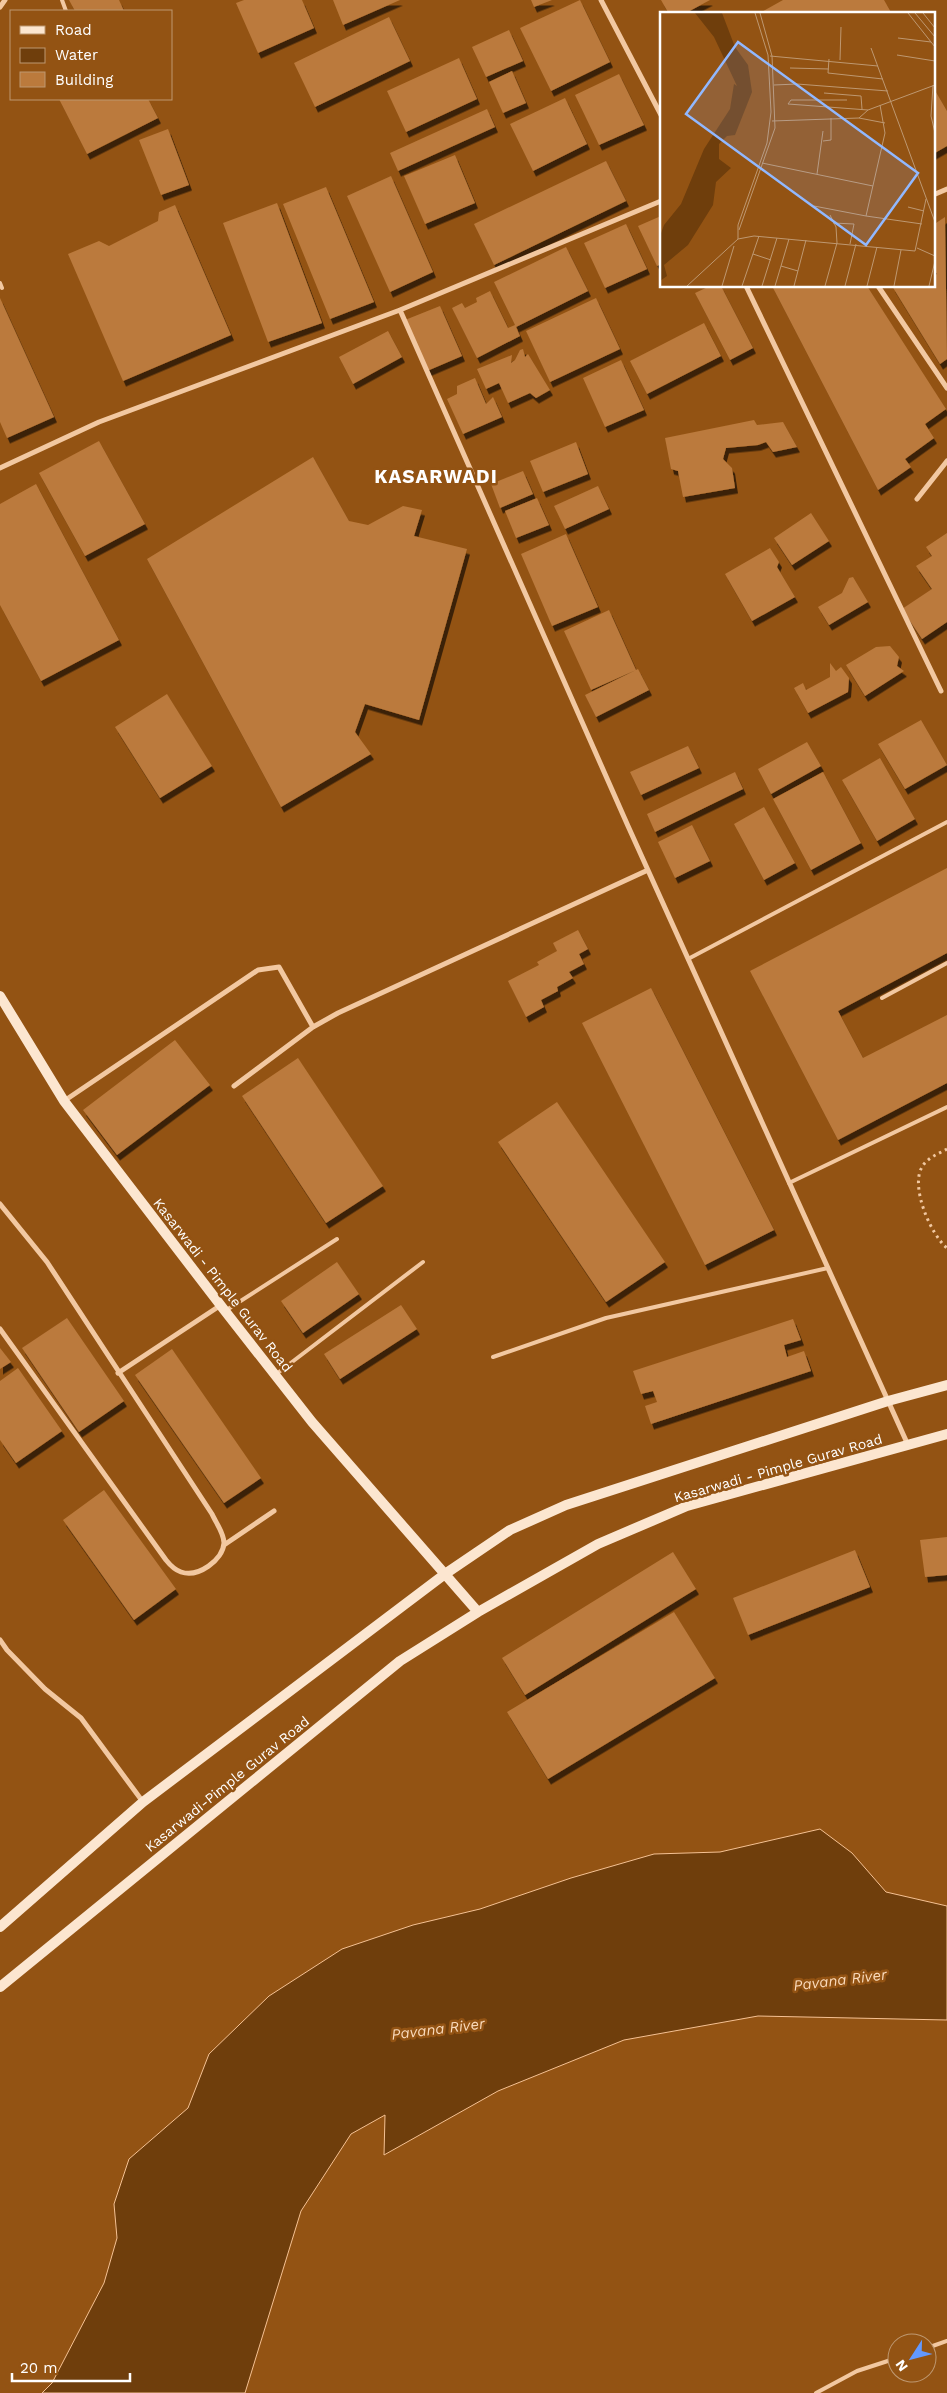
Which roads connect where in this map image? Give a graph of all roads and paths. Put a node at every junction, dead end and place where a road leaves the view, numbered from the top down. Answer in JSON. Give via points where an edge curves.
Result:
{"nodes":[{"id":1,"x":5,"y":0,"type":"edge"},
{"id":2,"x":601,"y":0,"type":"edge"},
{"id":3,"x":0,"y":7,"type":"edge"},
{"id":4,"x":660,"y":113,"type":"edge"},
{"id":5,"x":947,"y":188,"type":"edge"},
{"id":6,"x":934,"y":194,"type":"edge"},
{"id":7,"x":660,"y":200,"type":"edge"},
{"id":8,"x":0,"y":283,"type":"edge"},
{"id":9,"x":2,"y":288,"type":"dead end"},
{"id":10,"x":747,"y":288,"type":"edge"},
{"id":11,"x":879,"y":288,"type":"edge"},
{"id":12,"x":400,"y":310,"type":"junction"},
{"id":13,"x":947,"y":388,"type":"edge"},
{"id":14,"x":947,"y":461,"type":"edge"},
{"id":15,"x":0,"y":468,"type":"edge"},
{"id":16,"x":917,"y":499,"type":"dead end"},
{"id":17,"x":947,"y":689,"type":"edge"},
{"id":18,"x":941,"y":691,"type":"joint"},
{"id":19,"x":947,"y":822,"type":"edge"},
{"id":20,"x":648,"y":870,"type":"junction"},
{"id":21,"x":688,"y":959,"type":"junction"},
{"id":22,"x":947,"y":963,"type":"edge"},
{"id":23,"x":0,"y":996,"type":"edge"},
{"id":24,"x":882,"y":998,"type":"dead end"},
{"id":25,"x":313,"y":1027,"type":"junction"},
{"id":26,"x":234,"y":1086,"type":"dead end"},
{"id":27,"x":64,"y":1102,"type":"junction"},
{"id":28,"x":947,"y":1107,"type":"edge"},
{"id":29,"x":947,"y":1150,"type":"edge"},
{"id":30,"x":790,"y":1183,"type":"junction"},
{"id":31,"x":0,"y":1204,"type":"edge"},
{"id":32,"x":337,"y":1239,"type":"dead end"},
{"id":33,"x":947,"y":1248,"type":"edge"},
{"id":34,"x":423,"y":1262,"type":"dead end"},
{"id":35,"x":828,"y":1268,"type":"junction"},
{"id":36,"x":223,"y":1308,"type":"junction"},
{"id":37,"x":0,"y":1329,"type":"edge"},
{"id":38,"x":493,"y":1356,"type":"dead end"},
{"id":39,"x":118,"y":1373,"type":"junction"},
{"id":40,"x":275,"y":1375,"type":"junction"},
{"id":41,"x":947,"y":1385,"type":"edge"},
{"id":42,"x":888,"y":1401,"type":"junction"},
{"id":43,"x":947,"y":1434,"type":"edge"},
{"id":44,"x":908,"y":1445,"type":"junction"},
{"id":45,"x":274,"y":1511,"type":"dead end"},
{"id":46,"x":224,"y":1545,"type":"junction"},
{"id":47,"x":445,"y":1574,"type":"junction"},
{"id":48,"x":478,"y":1612,"type":"junction"},
{"id":49,"x":0,"y":1640,"type":"edge"},
{"id":50,"x":143,"y":1802,"type":"junction"},
{"id":51,"x":0,"y":1927,"type":"edge"},
{"id":52,"x":0,"y":1987,"type":"edge"},
{"id":53,"x":887,"y":2361,"type":"edge"},
{"id":54,"x":816,"y":2393,"type":"edge"}],
"edges":[{"from":1,"to":3,"type":"street"},
{"from":2,"to":4,"type":"street"},
{"from":5,"to":6,"type":"street"},
{"from":7,"to":12,"type":"street"},
{"from":8,"to":9,"type":"lane"},
{"from":10,"to":18,"type":"street"},
{"from":11,"to":13,"type":"street"},
{"from":12,"to":15,"type":"street","via":[[100,422]]},
{"from":12,"to":20,"type":"street"},
{"from":14,"to":16,"type":"street"},
{"from":17,"to":18,"type":"lane"},
{"from":19,"to":21,"type":"lane"},
{"from":20,"to":21,"type":"street"},
{"from":20,"to":25,"type":"street"},
{"from":21,"to":30,"type":"street"},
{"from":22,"to":24,"type":"lane"},
{"from":23,"to":27,"type":"street","name":"Kasarwadi - Pimple Gurav Road"},
{"from":25,"to":26,"type":"street"},
{"from":25,"to":27,"type":"street","via":[[279,966],[258,970]]},
{"from":27,"to":36,"type":"street","name":"Kasarwadi - Pimple Gurav Road"},
{"from":28,"to":30,"type":"lane"},
{"from":29,"to":33,"type":"path","via":[[928,1160],[921,1168],[918,1181],[933,1231]]},
{"from":30,"to":35,"type":"street"},
{"from":31,"to":39,"type":"street","via":[[47,1262]]},
{"from":32,"to":36,"type":"lane"},
{"from":34,"to":40,"type":"lane"},
{"from":35,"to":38,"type":"lane","via":[[606,1318]]},
{"from":35,"to":42,"type":"street"},
{"from":36,"to":39,"type":"street"},
{"from":36,"to":40,"type":"street","name":"Kasarwadi - Pimple Gurav Road"},
{"from":37,"to":46,"type":"street","via":[[174,1568],[190,1574],[204,1569],[219,1556]]},
{"from":39,"to":46,"type":"street","via":[[212,1514]]},
{"from":40,"to":47,"type":"street","name":"Kasarwadi - Pimple Gurav Road"},
{"from":41,"to":42,"type":"street","name":"Kasarwadi - Pimple Gurav Road"},
{"from":42,"to":44,"type":"street"},
{"from":42,"to":47,"type":"street","name":"Kasarwadi - Pimple Gurav Road","via":[[566,1506],[510,1530]]},
{"from":43,"to":44,"type":"street","name":"Kasarwadi - Pimple Gurav Road"},
{"from":44,"to":48,"type":"street","name":"Kasarwadi - Pimple Gurav Road","via":[[687,1506],[598,1544]]},
{"from":45,"to":46,"type":"street"},
{"from":47,"to":48,"type":"street","name":"Kasarwadi - Pimple Gurav Road"},
{"from":47,"to":50,"type":"street"},
{"from":48,"to":52,"type":"street","name":"Kasarwadi-Pimple Gurav Road","via":[[400,1661]]},
{"from":49,"to":50,"type":"street","via":[[45,1689],[81,1718]]},
{"from":50,"to":51,"type":"street"},
{"from":53,"to":54,"type":"lane","via":[[857,2371]]}]}
